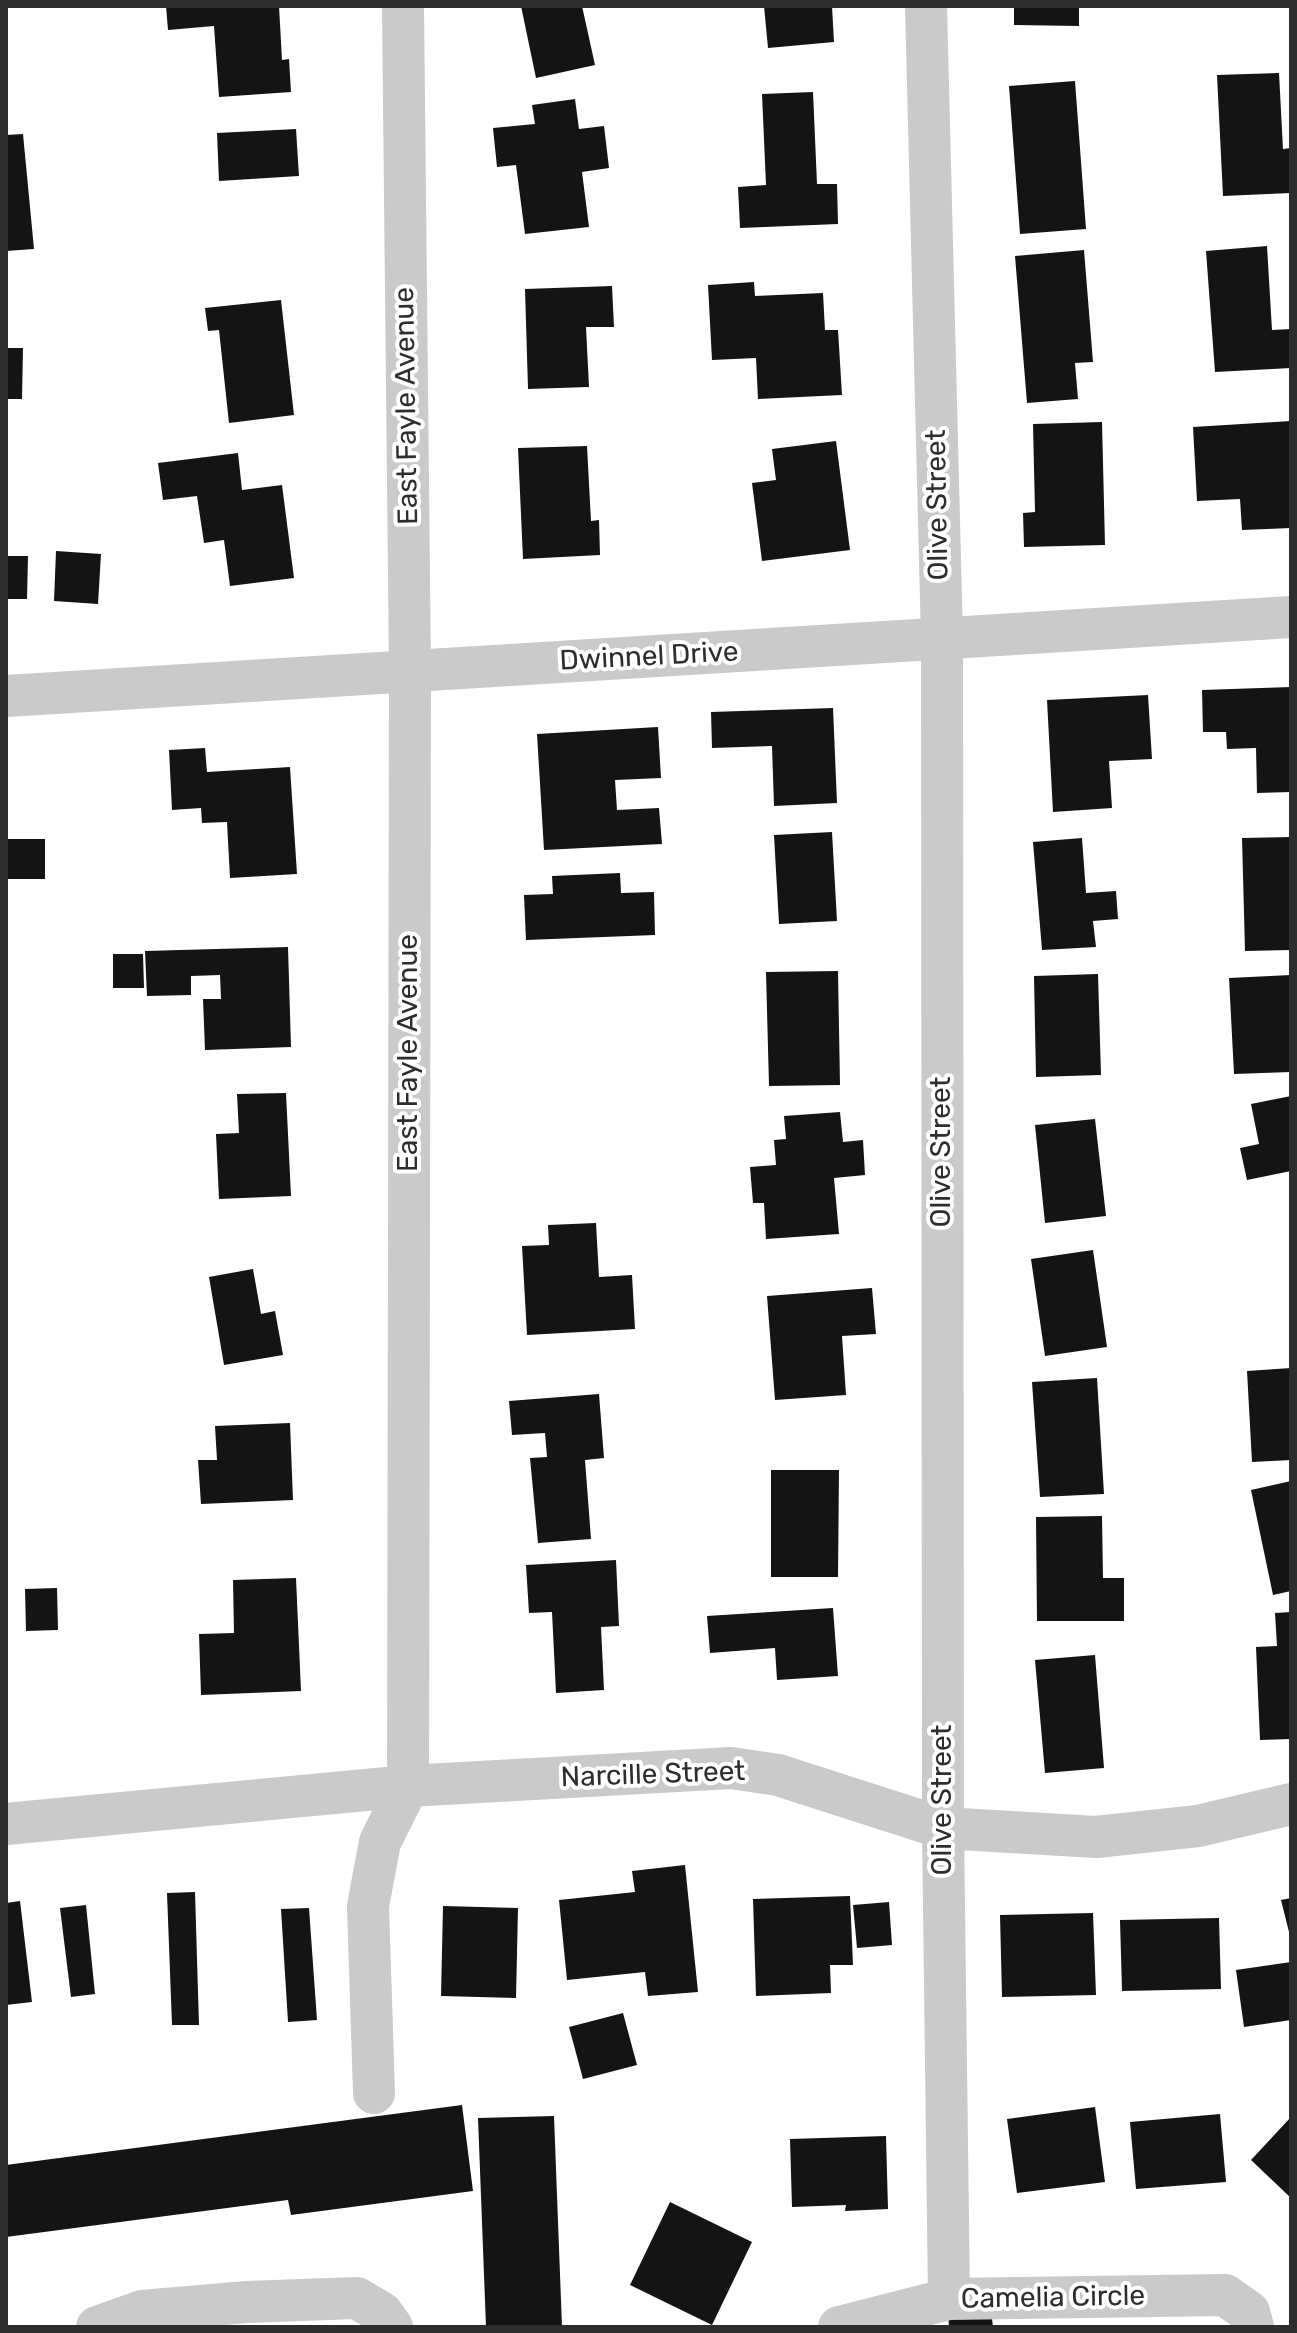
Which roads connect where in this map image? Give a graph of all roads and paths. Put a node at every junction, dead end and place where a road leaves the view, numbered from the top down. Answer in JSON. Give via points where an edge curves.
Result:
{"nodes":[{"id":1,"x":403,"y":6,"type":"edge"},
{"id":2,"x":926,"y":6,"type":"edge"},
{"id":3,"x":1291,"y":617,"type":"edge"},
{"id":4,"x":942,"y":639,"type":"junction"},
{"id":5,"x":410,"y":672,"type":"junction"},
{"id":6,"x":6,"y":696,"type":"edge"},
{"id":7,"x":408,"y":1786,"type":"junction"},
{"id":8,"x":1291,"y":1804,"type":"edge"},
{"id":9,"x":6,"y":1824,"type":"edge"},
{"id":10,"x":943,"y":1828,"type":"junction"},
{"id":11,"x":374,"y":2093,"type":"dead end"},
{"id":12,"x":949,"y":2299,"type":"junction"},
{"id":13,"x":101,"y":2326,"type":"edge"},
{"id":14,"x":392,"y":2327,"type":"edge"},
{"id":15,"x":839,"y":2327,"type":"edge"},
{"id":16,"x":1253,"y":2327,"type":"edge"}],
"edges":[{"from":1,"to":5,"type":"street","name":"East Fayle Avenue"},
{"from":2,"to":4,"type":"street","name":"Olive Street"},
{"from":3,"to":4,"type":"street","name":"Dwinnel Drive"},
{"from":4,"to":5,"type":"street","name":"Dwinnel Drive"},
{"from":4,"to":10,"type":"street","name":"Olive Street"},
{"from":5,"to":6,"type":"street","name":"Dwinnel Drive"},
{"from":5,"to":7,"type":"street","name":"East Fayle Avenue"},
{"from":7,"to":9,"type":"street","name":"Narcille Street"},
{"from":7,"to":10,"type":"street","name":"Narcille Street","via":[[731,1768],[778,1775]]},
{"from":7,"to":11,"type":"street","name":"East Fayle Avenue","via":[[380,1842],[368,1906]]},
{"from":8,"to":10,"type":"street","name":"Narcille Street","via":[[1198,1826],[1096,1837]]},
{"from":10,"to":12,"type":"street","name":"Olive Street"},
{"from":12,"to":15,"type":"street","name":"Camelia Circle"},
{"from":12,"to":16,"type":"street","name":"Camelia Circle","via":[[1225,2295],[1249,2312]]},
{"from":13,"to":14,"type":"street","via":[[142,2311],[357,2298],[382,2313]]}]}
